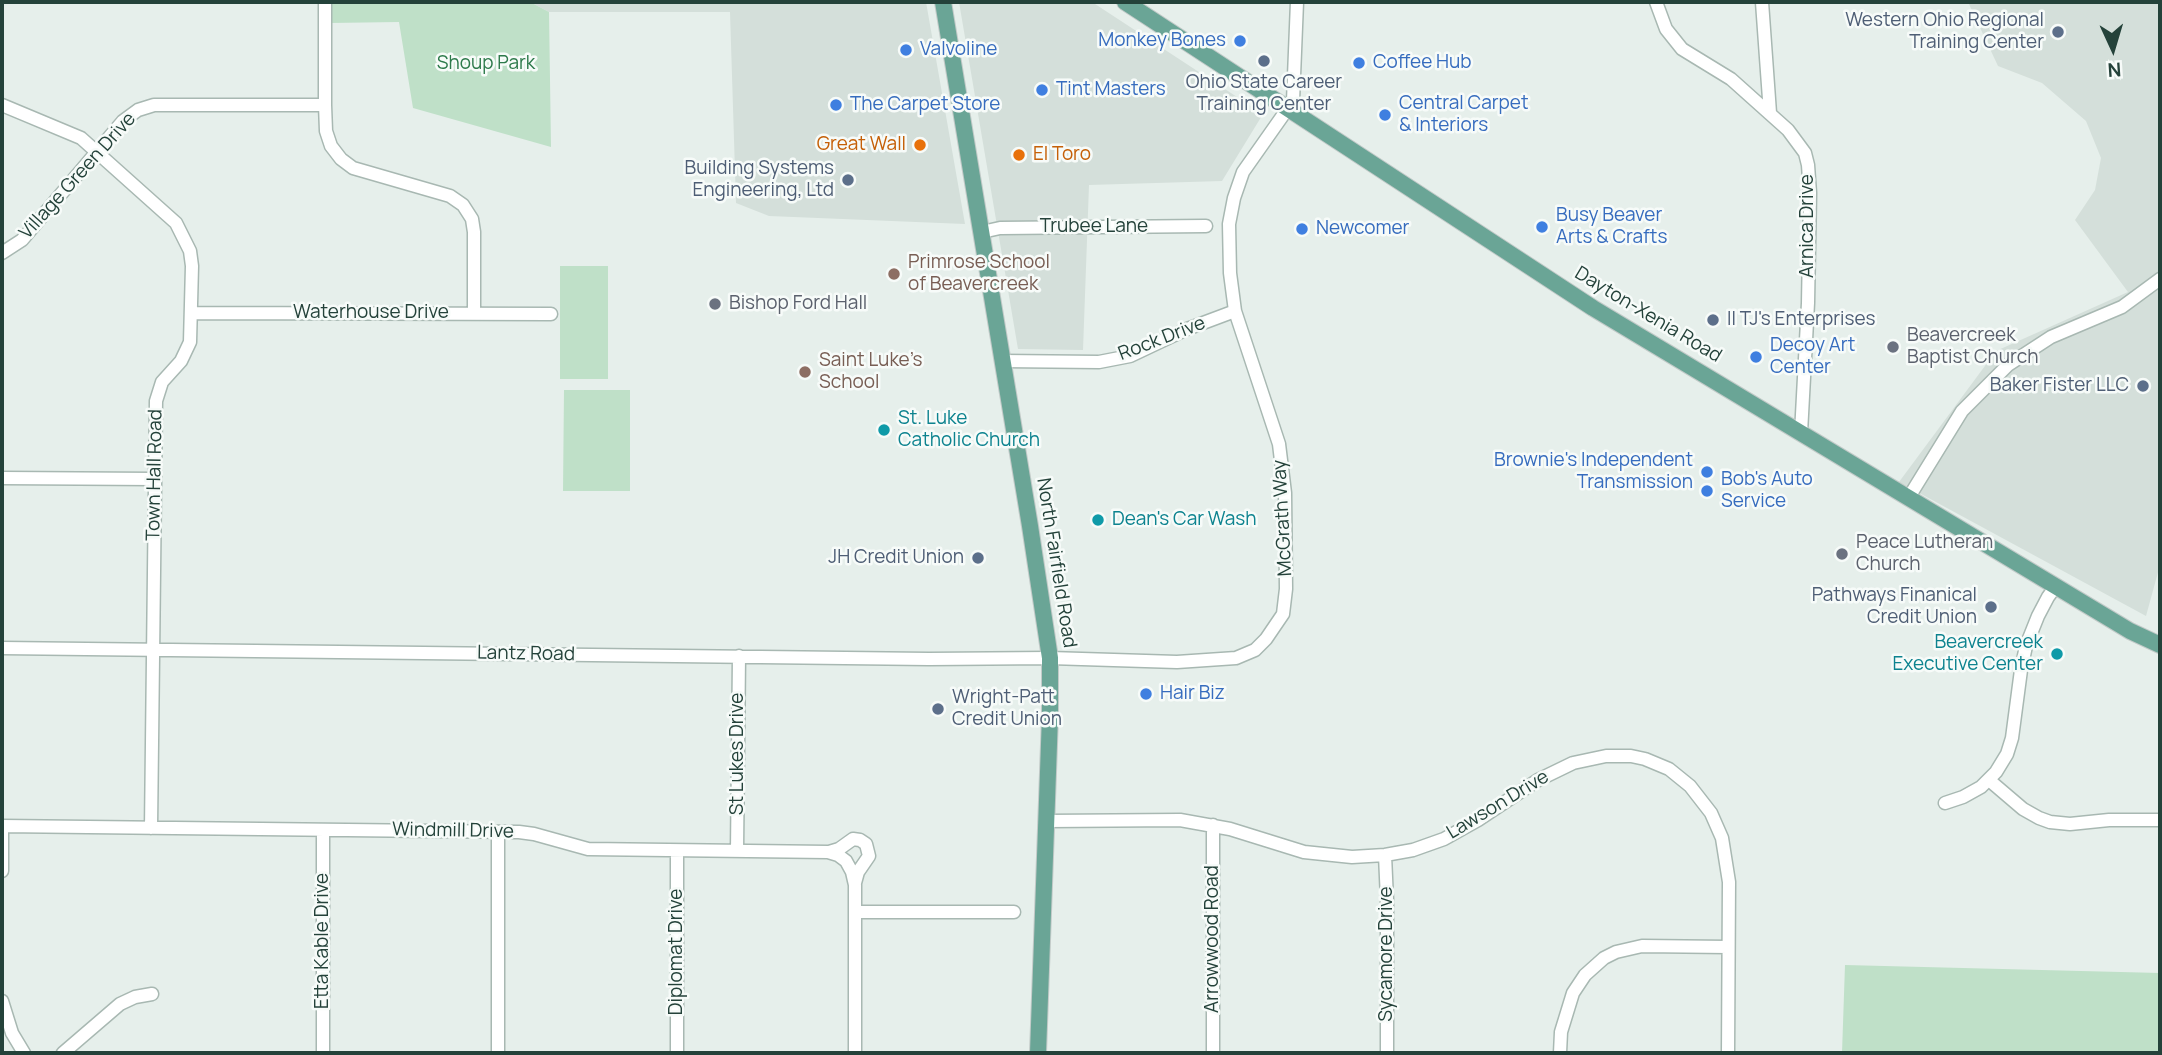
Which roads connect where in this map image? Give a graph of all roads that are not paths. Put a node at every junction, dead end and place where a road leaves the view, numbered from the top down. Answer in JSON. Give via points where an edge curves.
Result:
{"nodes":[{"id":1,"x":325,"y":2,"type":"edge"},
{"id":2,"x":943,"y":2,"type":"edge"},
{"id":3,"x":1125,"y":2,"type":"edge"},
{"id":4,"x":1297,"y":2,"type":"edge"},
{"id":5,"x":1656,"y":2,"type":"edge"},
{"id":6,"x":1762,"y":2,"type":"edge"},
{"id":7,"x":2,"y":105,"type":"edge"},
{"id":8,"x":325,"y":105,"type":"junction"},
{"id":9,"x":1288,"y":108,"type":"junction"},
{"id":10,"x":1770,"y":113,"type":"junction"},
{"id":11,"x":97,"y":152,"type":"junction"},
{"id":12,"x":1206,"y":226,"type":"dead end"},
{"id":13,"x":982,"y":232,"type":"junction"},
{"id":14,"x":2,"y":253,"type":"edge"},
{"id":15,"x":2160,"y":279,"type":"edge"},
{"id":16,"x":1236,"y":311,"type":"junction"},
{"id":17,"x":192,"y":313,"type":"junction"},
{"id":18,"x":474,"y":313,"type":"junction"},
{"id":19,"x":551,"y":314,"type":"dead end"},
{"id":20,"x":1002,"y":361,"type":"junction"},
{"id":21,"x":1801,"y":433,"type":"junction"},
{"id":22,"x":2,"y":478,"type":"edge"},
{"id":23,"x":155,"y":479,"type":"junction"},
{"id":24,"x":1909,"y":497,"type":"junction"},
{"id":25,"x":2056,"y":586,"type":"junction"},
{"id":26,"x":2160,"y":645,"type":"edge"},
{"id":27,"x":2,"y":648,"type":"edge"},
{"id":28,"x":152,"y":649,"type":"junction"},
{"id":29,"x":739,"y":656,"type":"junction"},
{"id":30,"x":1050,"y":658,"type":"junction"},
{"id":31,"x":1989,"y":779,"type":"junction"},
{"id":32,"x":1945,"y":803,"type":"dead end"},
{"id":33,"x":2160,"y":820,"type":"edge"},
{"id":34,"x":1047,"y":821,"type":"junction"},
{"id":35,"x":1213,"y":825,"type":"junction"},
{"id":36,"x":2,"y":826,"type":"edge"},
{"id":37,"x":151,"y":828,"type":"junction"},
{"id":38,"x":323,"y":830,"type":"junction"},
{"id":39,"x":498,"y":832,"type":"junction"},
{"id":40,"x":677,"y":851,"type":"junction"},
{"id":41,"x":737,"y":851,"type":"junction"},
{"id":42,"x":828,"y":852,"type":"junction"},
{"id":43,"x":1385,"y":855,"type":"junction"},
{"id":44,"x":2,"y":871,"type":"edge"},
{"id":45,"x":855,"y":885,"type":"junction"},
{"id":46,"x":855,"y":912,"type":"junction"},
{"id":47,"x":1014,"y":912,"type":"dead end"},
{"id":48,"x":1728,"y":947,"type":"junction"},
{"id":49,"x":152,"y":994,"type":"dead end"},
{"id":50,"x":2,"y":1001,"type":"edge"},
{"id":51,"x":24,"y":1053,"type":"edge"},
{"id":52,"x":63,"y":1053,"type":"edge"},
{"id":53,"x":323,"y":1053,"type":"edge"},
{"id":54,"x":498,"y":1053,"type":"edge"},
{"id":55,"x":677,"y":1053,"type":"edge"},
{"id":56,"x":855,"y":1053,"type":"edge"},
{"id":57,"x":1038,"y":1053,"type":"edge"},
{"id":58,"x":1213,"y":1053,"type":"edge"},
{"id":59,"x":1387,"y":1053,"type":"edge"},
{"id":60,"x":1560,"y":1053,"type":"edge"},
{"id":61,"x":1728,"y":1053,"type":"edge"}],
"edges":[{"from":1,"to":8,"type":"street"},
{"from":2,"to":13,"type":"main road","name":"North Fairfield Road"},
{"from":3,"to":9,"type":"main road","name":"Dayton-Xenia Road"},
{"from":4,"to":9,"type":"street","via":[[1293,101]]},
{"from":5,"to":10,"type":"street","name":"Arnica Drive","via":[[1666,29],[1682,49],[1731,79]]},
{"from":6,"to":10,"type":"street"},
{"from":7,"to":11,"type":"street","name":"Town Hall Road","via":[[81,138]]},
{"from":8,"to":11,"type":"street","name":"Village Green Drive","via":[[149,106],[127,117]]},
{"from":8,"to":18,"type":"street","via":[[328,139],[349,165],[450,196],[467,209],[474,232]]},
{"from":9,"to":16,"type":"street","name":"McGrath Way","via":[[1243,172],[1234,198],[1229,224]]},
{"from":9,"to":21,"type":"main road","name":"Dayton-Xenia Road","via":[[1593,308]]},
{"from":10,"to":21,"type":"street","name":"Arnica Drive","via":[[1802,148],[1808,164],[1808,303]]},
{"from":11,"to":14,"type":"street","name":"Village Green Drive","via":[[22,240]]},
{"from":11,"to":17,"type":"street","name":"Town Hall Road","via":[[176,223],[191,259]]},
{"from":12,"to":13,"type":"street","name":"Trubee Lane","via":[[1000,228]]},
{"from":13,"to":20,"type":"main road","name":"North Fairfield Road"},
{"from":15,"to":24,"type":"street","via":[[2122,307],[2051,337],[2008,365],[1962,411]]},
{"from":16,"to":20,"type":"street","name":"Rock Drive","via":[[1130,356],[1099,362]]},
{"from":16,"to":30,"type":"street","name":"McGrath Way","via":[[1279,444],[1285,493],[1283,614],[1255,650],[1236,658],[1177,662]]},
{"from":17,"to":18,"type":"street","name":"Waterhouse Drive"},
{"from":17,"to":23,"type":"street","name":"Town Hall Road","via":[[188,349],[162,382],[156,400]]},
{"from":18,"to":19,"type":"street","name":"Waterhouse Drive"},
{"from":20,"to":30,"type":"main road","name":"North Fairfield Road"},
{"from":21,"to":24,"type":"main road","name":"Dayton-Xenia Road"},
{"from":22,"to":23,"type":"street"},
{"from":23,"to":28,"type":"street","name":"Town Hall Road"},
{"from":24,"to":25,"type":"main road","name":"Dayton-Xenia Road"},
{"from":25,"to":26,"type":"main road","name":"Dayton-Xenia Road"},
{"from":25,"to":31,"type":"street","via":[[2030,636],[2011,743]]},
{"from":27,"to":28,"type":"street","name":"Lantz Road"},
{"from":28,"to":29,"type":"street","name":"Lantz Road"},
{"from":28,"to":37,"type":"street","name":"Town Hall Road"},
{"from":29,"to":30,"type":"street","name":"Lantz Road"},
{"from":29,"to":41,"type":"street","name":"St Lukes Drive"},
{"from":30,"to":34,"type":"main road","name":"North Fairfield Road"},
{"from":31,"to":32,"type":"street","via":[[1970,794]]},
{"from":31,"to":33,"type":"street","via":[[2023,809],[2050,822]]},
{"from":34,"to":35,"type":"street","name":"Lawson Drive","via":[[1180,820]]},
{"from":34,"to":57,"type":"main road","name":"North Fairfield Road"},
{"from":35,"to":43,"type":"street","name":"Lawson Drive","via":[[1304,852]]},
{"from":35,"to":58,"type":"street","name":"Arrowwood Road"},
{"from":36,"to":37,"type":"street","name":"Windmill Drive"},
{"from":36,"to":44,"type":"street"},
{"from":37,"to":38,"type":"street","name":"Windmill Drive"},
{"from":38,"to":39,"type":"street","name":"Windmill Drive"},
{"from":38,"to":53,"type":"street","name":"Etta Kable Drive"},
{"from":39,"to":40,"type":"street","name":"Windmill Drive","via":[[534,834],[588,849]]},
{"from":39,"to":54,"type":"street"},
{"from":40,"to":41,"type":"street","name":"Windmill Drive"},
{"from":40,"to":55,"type":"street","name":"Diplomat Drive"},
{"from":41,"to":42,"type":"street","name":"Windmill Drive"},
{"from":42,"to":45,"type":"street","via":[[846,862]]},
{"from":42,"to":45,"type":"street","via":[[853,839],[866,844],[869,856]]},
{"from":43,"to":48,"type":"street","name":"Lawson Drive","via":[[1444,839],[1573,763],[1620,755],[1644,759],[1685,781],[1719,827],[1729,882]]},
{"from":43,"to":59,"type":"street","name":"Sycamore Drive"},
{"from":45,"to":46,"type":"street"},
{"from":46,"to":47,"type":"street"},
{"from":46,"to":56,"type":"street"},
{"from":48,"to":60,"type":"street","via":[[1642,946],[1604,958],[1573,993]]},
{"from":48,"to":61,"type":"street","name":"Lawson Drive"},
{"from":49,"to":52,"type":"street","via":[[120,1004]]},
{"from":50,"to":51,"type":"street"}]}
